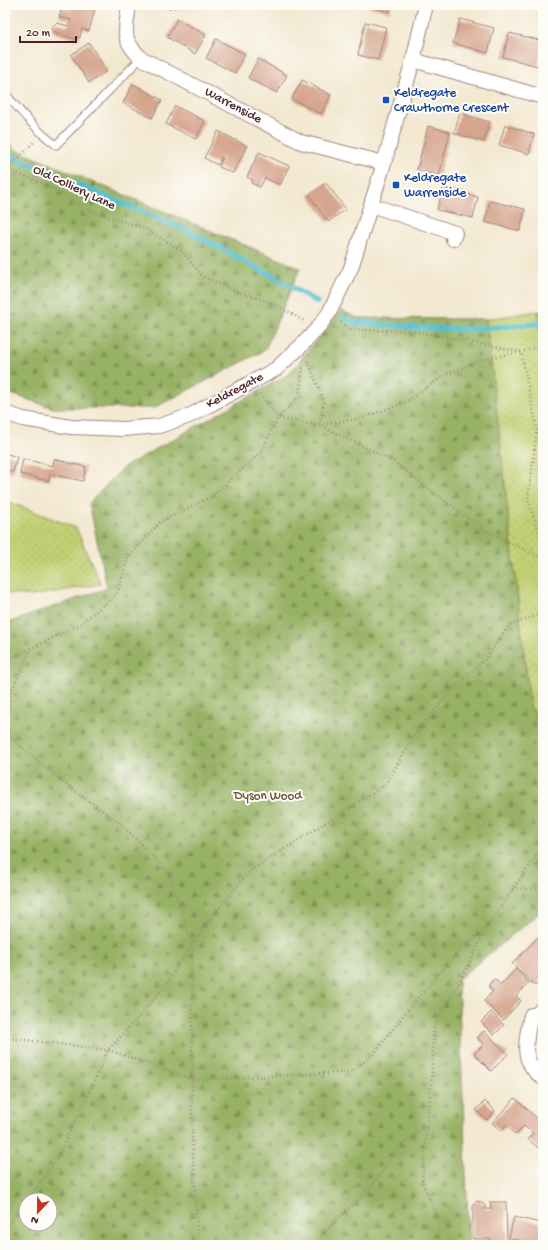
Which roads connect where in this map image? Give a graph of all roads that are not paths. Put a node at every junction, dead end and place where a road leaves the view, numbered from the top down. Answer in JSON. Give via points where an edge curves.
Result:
{"nodes":[{"id":1,"x":129,"y":5,"type":"edge"},
{"id":2,"x":426,"y":5,"type":"edge"},
{"id":3,"x":141,"y":58,"type":"junction"},
{"id":4,"x":413,"y":60,"type":"junction"},
{"id":5,"x":5,"y":93,"type":"edge"},
{"id":6,"x":543,"y":97,"type":"edge"},
{"id":7,"x":384,"y":163,"type":"junction"},
{"id":8,"x":371,"y":205,"type":"junction"},
{"id":9,"x":453,"y":239,"type":"dead end"},
{"id":10,"x":5,"y":413,"type":"edge"},
{"id":11,"x":543,"y":1003,"type":"edge"},
{"id":12,"x":531,"y":1015,"type":"joint"},
{"id":13,"x":543,"y":1078,"type":"edge"}],
"edges":[{"from":1,"to":3,"type":"street","name":"Warrenside","via":[[127,41]]},
{"from":2,"to":4,"type":"street","name":"Keldregate"},
{"from":3,"to":5,"type":"lane","via":[[56,145],[42,134]]},
{"from":3,"to":7,"type":"street","name":"Warrenside","via":[[301,142]]},
{"from":4,"to":6,"type":"street"},
{"from":4,"to":7,"type":"street","name":"Keldregate"},
{"from":7,"to":8,"type":"street","name":"Keldregate"},
{"from":8,"to":9,"type":"street","via":[[455,233]]},
{"from":8,"to":10,"type":"street","name":"Keldregate","via":[[351,268],[329,313],[304,349],[276,369],[189,416],[159,426],[124,429],[71,427],[23,419]]},
{"from":11,"to":12,"type":"lane"},
{"from":12,"to":13,"type":"street","via":[[525,1043],[526,1052],[529,1063]]}]}
